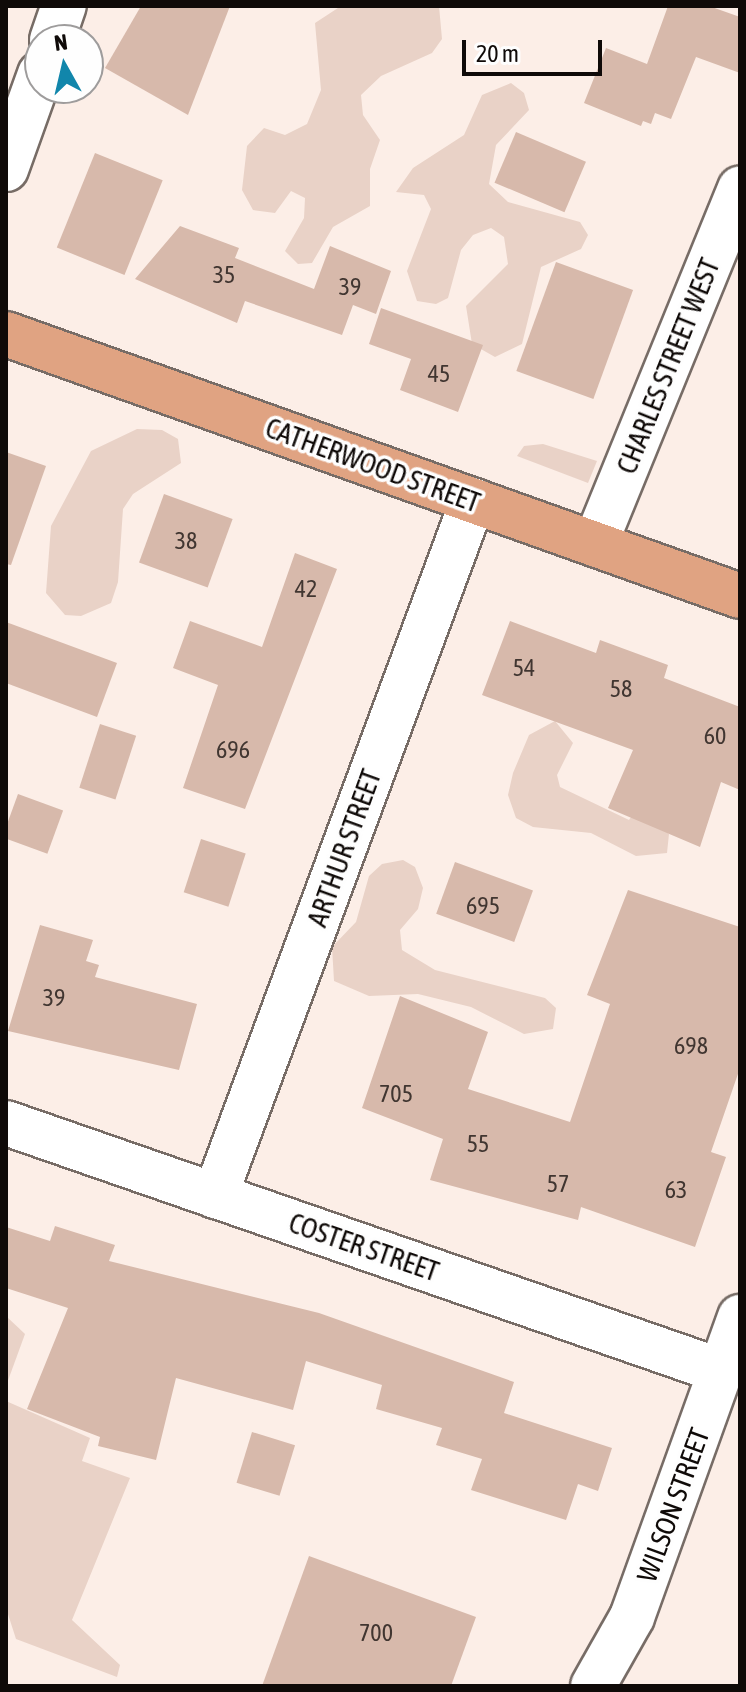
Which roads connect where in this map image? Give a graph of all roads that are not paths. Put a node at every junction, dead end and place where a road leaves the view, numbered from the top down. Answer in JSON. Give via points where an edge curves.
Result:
{"nodes":[{"id":1,"x":29,"y":104,"type":"edge"},
{"id":2,"x":6,"y":169,"type":"edge"},
{"id":3,"x":740,"y":188,"type":"edge"},
{"id":4,"x":6,"y":334,"type":"edge"},
{"id":5,"x":473,"y":500,"type":"junction"},
{"id":6,"x":595,"y":544,"type":"junction"},
{"id":7,"x":740,"y":596,"type":"edge"},
{"id":8,"x":6,"y":1123,"type":"edge"},
{"id":9,"x":215,"y":1196,"type":"junction"},
{"id":10,"x":740,"y":1317,"type":"edge"},
{"id":11,"x":721,"y":1371,"type":"junction"},
{"id":12,"x":593,"y":1686,"type":"edge"}],
"edges":[{"from":1,"to":2,"type":"street"},
{"from":3,"to":6,"type":"street","name":"CHARLES STREET WEST"},
{"from":4,"to":5,"type":"main road","name":"CATHERWOOD STREET"},
{"from":5,"to":6,"type":"main road","name":"CATHERWOOD STREET"},
{"from":5,"to":9,"type":"street","name":"ARTHUR STREET"},
{"from":6,"to":7,"type":"main road","name":"CATHERWOOD STREET"},
{"from":8,"to":9,"type":"street","name":"COSTER STREET"},
{"from":9,"to":11,"type":"street","name":"COSTER STREET"},
{"from":10,"to":11,"type":"street","name":"WILSON STREET"},
{"from":11,"to":12,"type":"street","name":"WILSON STREET","via":[[632,1617]]}]}
